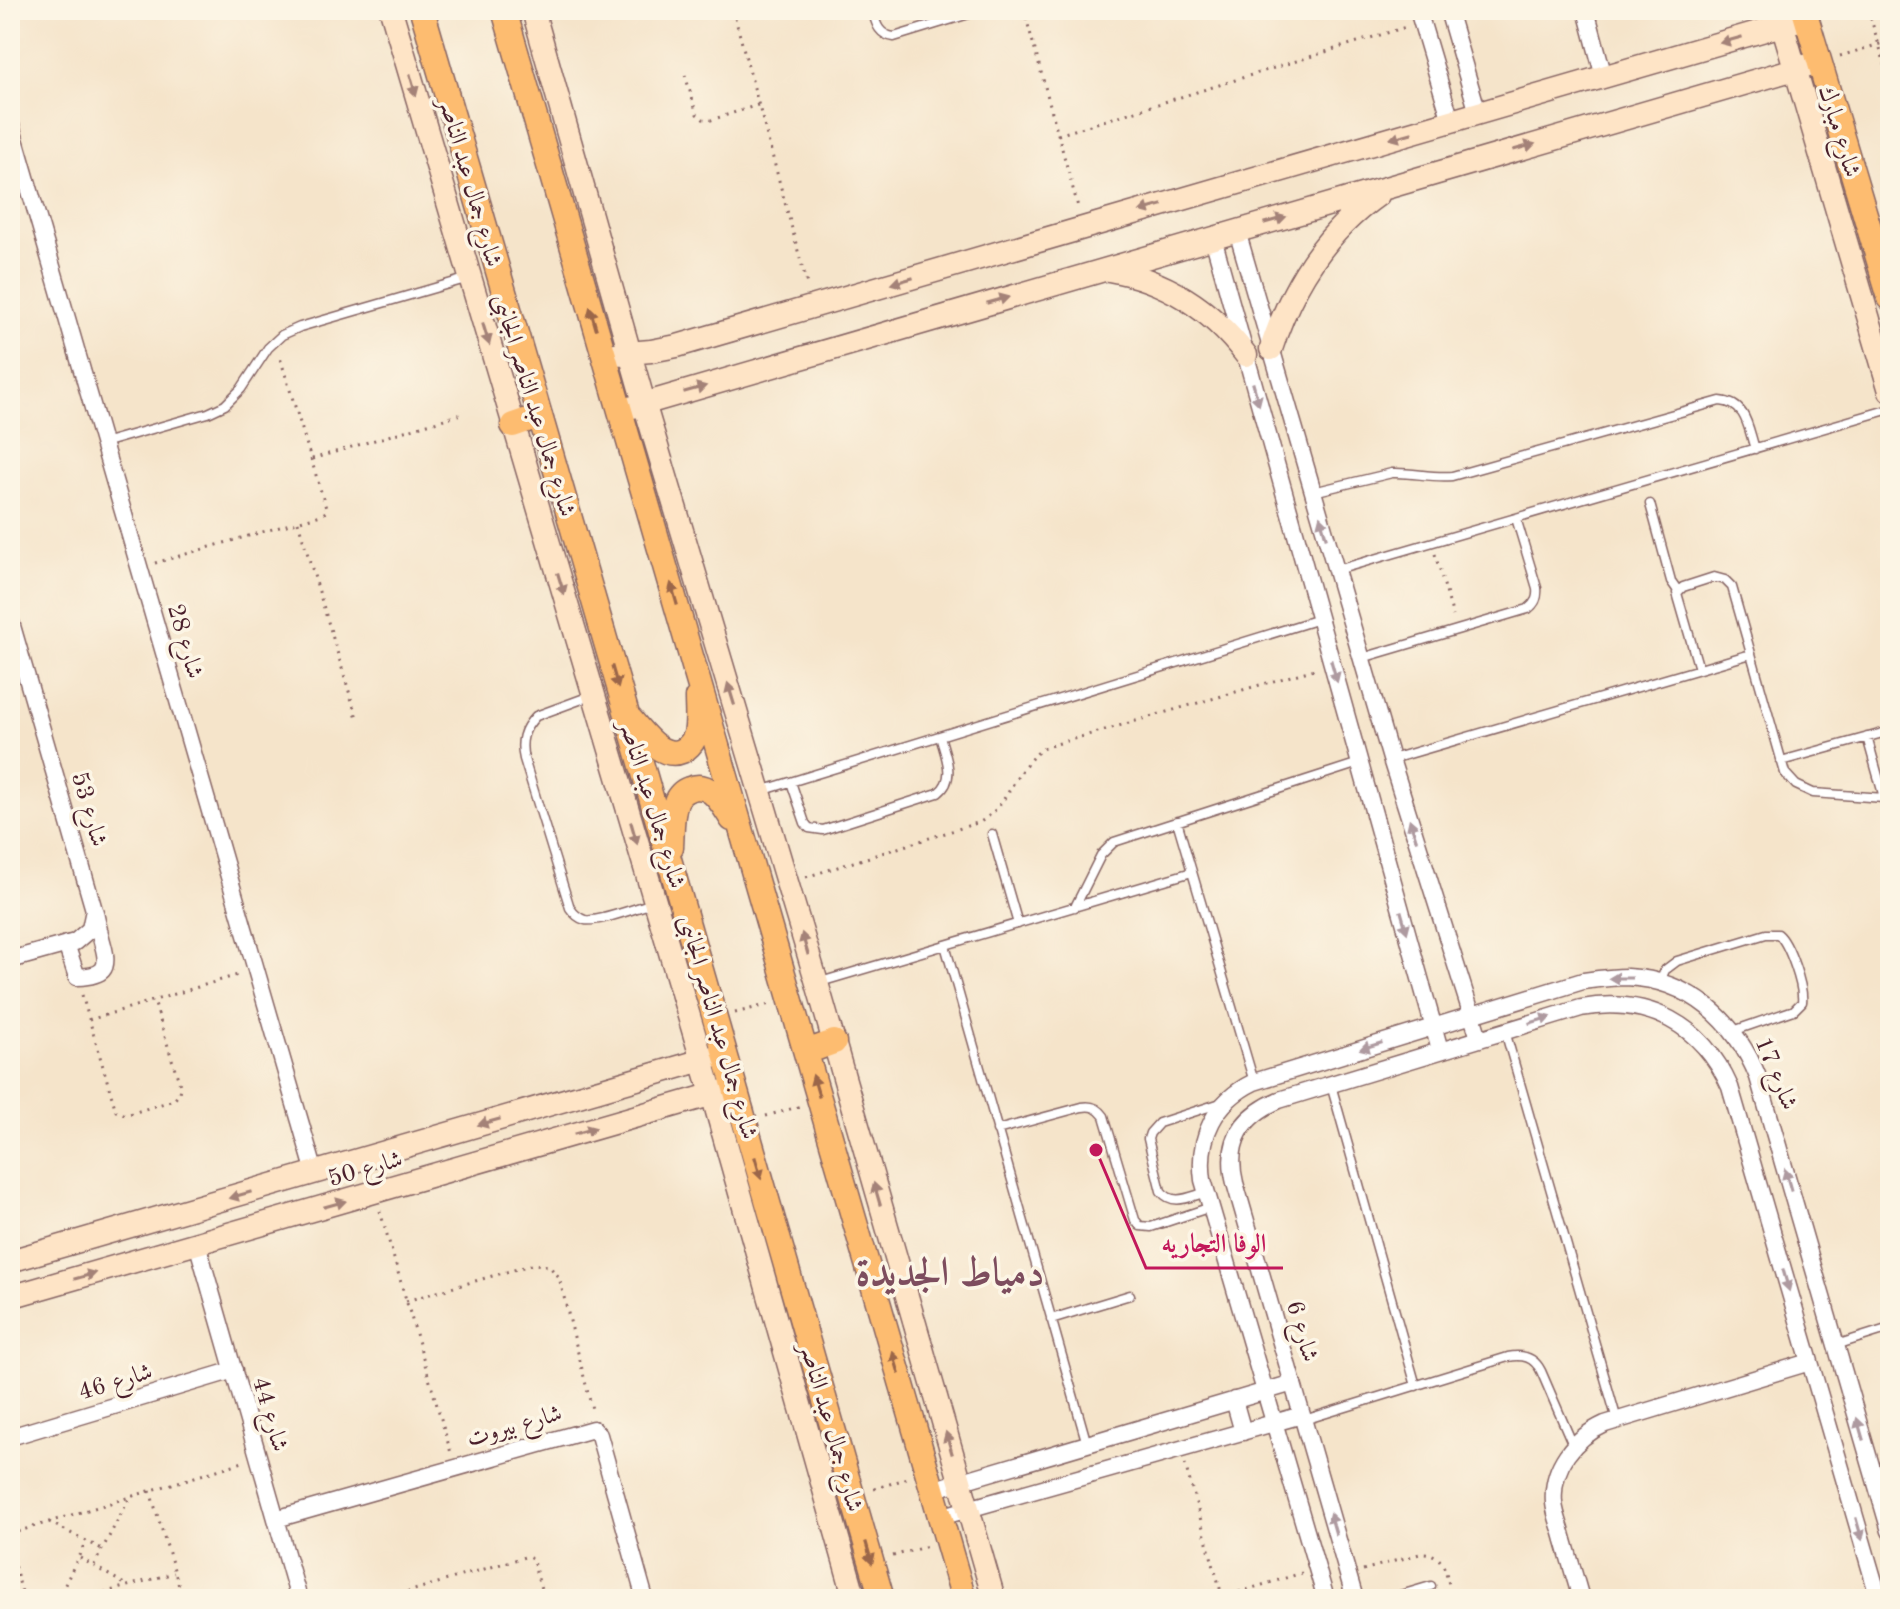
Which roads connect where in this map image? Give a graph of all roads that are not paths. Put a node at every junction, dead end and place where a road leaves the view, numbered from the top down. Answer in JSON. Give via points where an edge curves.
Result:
{"nodes":[{"id":1,"x":391,"y":10,"type":"edge"},
{"id":2,"x":422,"y":10,"type":"edge"},
{"id":3,"x":533,"y":10,"type":"edge"},
{"id":4,"x":872,"y":10,"type":"edge"},
{"id":5,"x":982,"y":10,"type":"edge"},
{"id":6,"x":1448,"y":10,"type":"edge"},
{"id":7,"x":1586,"y":10,"type":"edge"},
{"id":8,"x":512,"y":12,"type":"edge"},
{"id":9,"x":1805,"y":14,"type":"edge"},
{"id":10,"x":1420,"y":16,"type":"edge"},
{"id":11,"x":1774,"y":22,"type":"edge"},
{"id":12,"x":1819,"y":62,"type":"junction"},
{"id":13,"x":1795,"y":68,"type":"junction"},
{"id":14,"x":1604,"y":77,"type":"junction"},
{"id":15,"x":1766,"y":77,"type":"junction"},
{"id":16,"x":1478,"y":113,"type":"junction"},
{"id":17,"x":1451,"y":121,"type":"junction"},
{"id":18,"x":10,"y":122,"type":"edge"},
{"id":19,"x":1391,"y":186,"type":"junction"},
{"id":20,"x":1237,"y":231,"type":"junction"},
{"id":21,"x":1213,"y":238,"type":"junction"},
{"id":22,"x":1104,"y":269,"type":"junction"},
{"id":23,"x":469,"y":278,"type":"junction"},
{"id":24,"x":1890,"y":298,"type":"edge"},
{"id":25,"x":1271,"y":349,"type":"junction"},
{"id":26,"x":630,"y":353,"type":"junction"},
{"id":27,"x":604,"y":354,"type":"junction"},
{"id":28,"x":1246,"y":355,"type":"junction"},
{"id":29,"x":1890,"y":391,"type":"edge"},
{"id":30,"x":644,"y":403,"type":"junction"},
{"id":31,"x":1890,"y":409,"type":"edge"},
{"id":32,"x":620,"y":412,"type":"junction"},
{"id":33,"x":539,"y":416,"type":"junction"},
{"id":34,"x":513,"y":425,"type":"junction"},
{"id":35,"x":103,"y":443,"type":"junction"},
{"id":36,"x":1755,"y":449,"type":"junction"},
{"id":37,"x":1313,"y":492,"type":"junction"},
{"id":38,"x":1650,"y":504,"type":"dead end"},
{"id":39,"x":1516,"y":518,"type":"junction"},
{"id":40,"x":1336,"y":570,"type":"junction"},
{"id":41,"x":1678,"y":591,"type":"junction"},
{"id":42,"x":10,"y":619,"type":"edge"},
{"id":43,"x":1319,"y":619,"type":"junction"},
{"id":44,"x":1751,"y":654,"type":"junction"},
{"id":45,"x":1362,"y":658,"type":"junction"},
{"id":46,"x":1699,"y":669,"type":"junction"},
{"id":47,"x":698,"y":677,"type":"junction"},
{"id":48,"x":594,"y":695,"type":"junction"},
{"id":49,"x":626,"y":715,"type":"junction"},
{"id":50,"x":1890,"y":731,"type":"edge"},
{"id":51,"x":940,"y":736,"type":"junction"},
{"id":52,"x":1867,"y":737,"type":"junction"},
{"id":53,"x":1391,"y":759,"type":"junction"},
{"id":54,"x":1781,"y":761,"type":"junction"},
{"id":55,"x":1359,"y":763,"type":"junction"},
{"id":56,"x":791,"y":782,"type":"junction"},
{"id":57,"x":760,"y":791,"type":"junction"},
{"id":58,"x":1884,"y":798,"type":"junction"},
{"id":59,"x":1890,"y":819,"type":"edge"},
{"id":60,"x":1177,"y":821,"type":"junction"},
{"id":61,"x":992,"y":834,"type":"dead end"},
{"id":62,"x":744,"y":838,"type":"junction"},
{"id":63,"x":669,"y":859,"type":"junction"},
{"id":64,"x":1192,"y":872,"type":"junction"},
{"id":65,"x":655,"y":902,"type":"junction"},
{"id":66,"x":1075,"y":907,"type":"junction"},
{"id":67,"x":94,"y":910,"type":"junction"},
{"id":68,"x":1018,"y":924,"type":"junction"},
{"id":69,"x":66,"y":944,"type":"junction"},
{"id":70,"x":945,"y":945,"type":"junction"},
{"id":71,"x":10,"y":960,"type":"edge"},
{"id":72,"x":817,"y":983,"type":"junction"},
{"id":73,"x":1660,"y":983,"type":"junction"},
{"id":74,"x":1472,"y":1015,"type":"junction"},
{"id":75,"x":1433,"y":1027,"type":"junction"},
{"id":76,"x":1505,"y":1030,"type":"junction"},
{"id":77,"x":1733,"y":1031,"type":"junction"},
{"id":78,"x":1479,"y":1038,"type":"junction"},
{"id":79,"x":834,"y":1042,"type":"junction"},
{"id":80,"x":1440,"y":1050,"type":"junction"},
{"id":81,"x":806,"y":1052,"type":"junction"},
{"id":82,"x":725,"y":1053,"type":"junction"},
{"id":83,"x":701,"y":1060,"type":"junction"},
{"id":84,"x":1254,"y":1082,"type":"junction"},
{"id":85,"x":1331,"y":1084,"type":"junction"},
{"id":86,"x":724,"y":1091,"type":"junction"},
{"id":87,"x":1225,"y":1102,"type":"junction"},
{"id":88,"x":997,"y":1130,"type":"junction"},
{"id":89,"x":315,"y":1173,"type":"junction"},
{"id":90,"x":1209,"y":1199,"type":"junction"},
{"id":91,"x":197,"y":1243,"type":"junction"},
{"id":92,"x":10,"y":1261,"type":"edge"},
{"id":93,"x":1130,"y":1295,"type":"dead end"},
{"id":94,"x":10,"y":1297,"type":"edge"},
{"id":95,"x":1051,"y":1319,"type":"junction"},
{"id":96,"x":1890,"y":1328,"type":"edge"},
{"id":97,"x":1836,"y":1345,"type":"junction"},
{"id":98,"x":1810,"y":1362,"type":"junction"},
{"id":99,"x":234,"y":1370,"type":"junction"},
{"id":100,"x":1293,"y":1383,"type":"junction"},
{"id":101,"x":1416,"y":1386,"type":"junction"},
{"id":102,"x":1265,"y":1391,"type":"junction"},
{"id":103,"x":1234,"y":1400,"type":"junction"},
{"id":104,"x":1303,"y":1418,"type":"junction"},
{"id":105,"x":1617,"y":1420,"type":"junction"},
{"id":106,"x":1274,"y":1423,"type":"junction"},
{"id":107,"x":1243,"y":1432,"type":"junction"},
{"id":108,"x":10,"y":1437,"type":"edge"},
{"id":109,"x":1087,"y":1444,"type":"junction"},
{"id":110,"x":1573,"y":1446,"type":"junction"},
{"id":111,"x":930,"y":1481,"type":"junction"},
{"id":112,"x":960,"y":1482,"type":"junction"},
{"id":113,"x":967,"y":1509,"type":"junction"},
{"id":114,"x":276,"y":1519,"type":"junction"},
{"id":115,"x":943,"y":1528,"type":"junction"},
{"id":116,"x":1890,"y":1531,"type":"edge"},
{"id":117,"x":1431,"y":1586,"type":"dead end"},
{"id":118,"x":299,"y":1599,"type":"edge"},
{"id":119,"x":645,"y":1599,"type":"edge"},
{"id":120,"x":855,"y":1599,"type":"edge"},
{"id":121,"x":882,"y":1599,"type":"edge"},
{"id":122,"x":964,"y":1599,"type":"edge"},
{"id":123,"x":994,"y":1599,"type":"edge"},
{"id":124,"x":1326,"y":1599,"type":"edge"},
{"id":125,"x":1355,"y":1599,"type":"edge"},
{"id":126,"x":1387,"y":1599,"type":"edge"},
{"id":127,"x":1581,"y":1599,"type":"edge"},
{"id":128,"x":1879,"y":1599,"type":"edge"}],
"edges":[{"from":1,"to":23,"type":"main road","name":"شارع جمال عبد الناصر الجانبى","one_way":true},
{"from":2,"to":33,"type":"main road","name":"شارع جمال عبد الناصر"},
{"from":3,"to":26,"type":"main road"},
{"from":4,"to":5,"type":"lane","via":[[880,31],[894,37]]},
{"from":6,"to":16,"type":"street"},
{"from":7,"to":14,"type":"street"},
{"from":27,"to":8,"type":"main road","one_way":true},
{"from":9,"to":11,"type":"main road"},
{"from":9,"to":12,"type":"main road","name":"شارع مبارك"},
{"from":10,"to":17,"type":"street"},
{"from":11,"to":13,"type":"main road"},
{"from":11,"to":14,"type":"main road","one_way":true},
{"from":11,"to":15,"type":"main road","via":[[1784,52],[1781,64]]},
{"from":12,"to":13,"type":"main road"},
{"from":12,"to":24,"type":"main road","name":"شارع مبارك"},
{"from":13,"to":15,"type":"main road"},
{"from":13,"to":29,"type":"main road"},
{"from":14,"to":16,"type":"main road"},
{"from":19,"to":15,"type":"main road","one_way":true},
{"from":16,"to":17,"type":"main road"},
{"from":17,"to":26,"type":"main road","one_way":true,"via":[[677,346]]},
{"from":18,"to":35,"type":"street","name":"شارع 28"},
{"from":20,"to":19,"type":"main road","one_way":true},
{"from":19,"to":25,"type":"main road","via":[[1350,217],[1315,256],[1289,300]]},
{"from":20,"to":21,"type":"main road"},
{"from":20,"to":25,"type":"street"},
{"from":21,"to":22,"type":"main road"},
{"from":21,"to":28,"type":"street"},
{"from":22,"to":28,"type":"main road","via":[[1146,279],[1184,297],[1218,323]]},
{"from":30,"to":22,"type":"main road","one_way":true},
{"from":23,"to":34,"type":"main road","name":"شارع جمال عبد الناصر الجانبى","one_way":true},
{"from":23,"to":35,"type":"lane","via":[[282,335],[225,405]]},
{"from":25,"to":37,"type":"street"},
{"from":26,"to":27,"type":"main road"},
{"from":26,"to":30,"type":"main road"},
{"from":27,"to":32,"type":"main road"},
{"from":28,"to":43,"type":"street","one_way":true},
{"from":30,"to":32,"type":"main road"},
{"from":57,"to":30,"type":"main road","one_way":true},
{"from":31,"to":36,"type":"lane"},
{"from":47,"to":32,"type":"main road","one_way":true},
{"from":33,"to":34,"type":"main road"},
{"from":33,"to":49,"type":"main road","name":"شارع جمال عبد الناصر","one_way":true},
{"from":34,"to":48,"type":"main road","name":"شارع جمال عبد الناصر الجانبى","one_way":true},
{"from":35,"to":89,"type":"street","name":"شارع 28"},
{"from":36,"to":37,"type":"lane","via":[[1744,413],[1720,401],[1452,476],[1392,473]]},
{"from":36,"to":39,"type":"lane"},
{"from":40,"to":37,"type":"street","one_way":true},
{"from":38,"to":41,"type":"lane"},
{"from":39,"to":40,"type":"lane"},
{"from":39,"to":45,"type":"lane","via":[[1537,588],[1528,609]]},
{"from":40,"to":45,"type":"street"},
{"from":41,"to":44,"type":"lane","via":[[1714,577],[1729,583]]},
{"from":41,"to":46,"type":"lane"},
{"from":42,"to":67,"type":"street","name":"شارع 53"},
{"from":43,"to":51,"type":"lane"},
{"from":43,"to":55,"type":"street","one_way":true},
{"from":44,"to":46,"type":"lane"},
{"from":44,"to":54,"type":"lane"},
{"from":45,"to":53,"type":"street"},
{"from":46,"to":53,"type":"lane"},
{"from":47,"to":49,"type":"main road","via":[[696,734],[682,751],[661,750]]},
{"from":47,"to":62,"type":"main road"},
{"from":48,"to":65,"type":"main road","name":"شارع جمال عبد الناصر الجانبى","one_way":true},
{"from":48,"to":65,"type":"lane","via":[[536,716],[524,732],[524,759],[573,913],[594,920]]},
{"from":49,"to":63,"type":"main road","name":"شارع جمال عبد الناصر"},
{"from":50,"to":52,"type":"lane"},
{"from":51,"to":56,"type":"lane"},
{"from":51,"to":56,"type":"lane","via":[[949,773],[944,789],[823,830],[805,823]]},
{"from":52,"to":54,"type":"lane"},
{"from":52,"to":58,"type":"lane"},
{"from":74,"to":53,"type":"street","one_way":true},
{"from":54,"to":58,"type":"lane","via":[[1790,780],[1804,790]]},
{"from":55,"to":60,"type":"lane"},
{"from":55,"to":75,"type":"street","one_way":true},
{"from":56,"to":57,"type":"lane"},
{"from":72,"to":57,"type":"main road","one_way":true},
{"from":58,"to":59,"type":"lane"},
{"from":60,"to":64,"type":"lane"},
{"from":60,"to":66,"type":"lane","via":[[1106,848]]},
{"from":61,"to":68,"type":"lane"},
{"from":62,"to":63,"type":"main road","via":[[714,793],[692,787],[675,803]]},
{"from":62,"to":81,"type":"main road"},
{"from":63,"to":82,"type":"main road","name":"شارع جمال عبد الناصر"},
{"from":64,"to":66,"type":"lane"},
{"from":64,"to":84,"type":"lane"},
{"from":65,"to":83,"type":"main road","name":"شارع جمال عبد الناصر الجانبى"},
{"from":66,"to":68,"type":"lane"},
{"from":67,"to":69,"type":"street","via":[[90,929]]},
{"from":67,"to":69,"type":"street","name":"شارع 53","via":[[106,964],[80,978]]},
{"from":68,"to":70,"type":"lane"},
{"from":69,"to":71,"type":"street"},
{"from":70,"to":72,"type":"lane"},
{"from":70,"to":88,"type":"lane"},
{"from":72,"to":79,"type":"main road"},
{"from":73,"to":74,"type":"street","name":"شارع 17","one_way":true,"via":[[1625,977],[1583,981]]},
{"from":73,"to":77,"type":"street","name":"شارع 17","via":[[1692,996]]},
{"from":73,"to":77,"type":"lane","via":[[1677,961],[1778,934],[1802,1002],[1794,1010]]},
{"from":74,"to":75,"type":"street","name":"شارع 17"},
{"from":74,"to":78,"type":"street"},
{"from":75,"to":80,"type":"street"},
{"from":75,"to":84,"type":"street","name":"شارع 17","one_way":true},
{"from":76,"to":78,"type":"street","name":"شارع 17"},
{"from":76,"to":98,"type":"street","name":"شارع 17","one_way":true,"via":[[1581,1008],[1627,1005],[1670,1019],[1706,1047],[1730,1087]]},
{"from":76,"to":105,"type":"lane"},
{"from":97,"to":77,"type":"street","name":"شارع 17","one_way":true,"via":[[1758,1077]]},
{"from":78,"to":80,"type":"street","name":"شارع 17"},
{"from":79,"to":81,"type":"main road"},
{"from":112,"to":79,"type":"main road","one_way":true},
{"from":80,"to":85,"type":"street","name":"شارع 17"},
{"from":111,"to":81,"type":"main road","one_way":true},
{"from":82,"to":83,"type":"main road","name":"شارع 50"},
{"from":82,"to":86,"type":"main road","name":"شارع جمال عبد الناصر"},
{"from":83,"to":86,"type":"main road","name":"شارع جمال عبد الناصر الجانبى"},
{"from":83,"to":89,"type":"main road","name":"شارع 50","one_way":true},
{"from":84,"to":87,"type":"street"},
{"from":85,"to":100,"type":"street","name":"شارع 6","via":[[1260,1109],[1245,1123],[1232,1152],[1235,1183]]},
{"from":85,"to":101,"type":"lane"},
{"from":91,"to":86,"type":"main road","name":"شارع 50","one_way":true},
{"from":86,"to":120,"type":"main road","name":"شارع جمال عبد الناصر الجانبى"},
{"from":86,"to":121,"type":"main road","name":"شارع جمال عبد الناصر","one_way":true,"via":[[745,1122]]},
{"from":87,"to":90,"type":"street","via":[[1203,1143],[1201,1168]]},
{"from":87,"to":90,"type":"lane","via":[[1159,1123],[1148,1139],[1165,1197]]},
{"from":88,"to":90,"type":"lane","via":[[1095,1107],[1104,1116],[1140,1226],[1151,1227]]},
{"from":88,"to":95,"type":"lane"},
{"from":89,"to":92,"type":"main road","name":"شارع 50","one_way":true},
{"from":90,"to":102,"type":"street"},
{"from":94,"to":91,"type":"main road","name":"شارع 50","one_way":true},
{"from":91,"to":99,"type":"street","name":"شارع 44"},
{"from":93,"to":95,"type":"lane"},
{"from":95,"to":109,"type":"lane"},
{"from":96,"to":97,"type":"lane"},
{"from":116,"to":97,"type":"street","name":"شارع 17","one_way":true},
{"from":98,"to":105,"type":"street"},
{"from":98,"to":128,"type":"street","name":"شارع 17","one_way":true},
{"from":99,"to":108,"type":"street","name":"شارع 46"},
{"from":99,"to":114,"type":"street","name":"شارع 44"},
{"from":100,"to":102,"type":"street"},
{"from":100,"to":104,"type":"street","name":"شارع 6"},
{"from":101,"to":104,"type":"lane"},
{"from":101,"to":110,"type":"lane","via":[[1524,1356],[1541,1371]]},
{"from":102,"to":103,"type":"street"},
{"from":102,"to":106,"type":"street"},
{"from":103,"to":107,"type":"street"},
{"from":103,"to":109,"type":"street"},
{"from":104,"to":106,"type":"street"},
{"from":125,"to":104,"type":"street","name":"شارع 6","one_way":true},
{"from":105,"to":110,"type":"street","via":[[1593,1429]]},
{"from":106,"to":107,"type":"street"},
{"from":106,"to":124,"type":"street"},
{"from":107,"to":113,"type":"street"},
{"from":109,"to":112,"type":"street"},
{"from":110,"to":127,"type":"street","via":[[1556,1480],[1554,1506]]},
{"from":111,"to":112,"type":"street"},
{"from":111,"to":115,"type":"main road"},
{"from":112,"to":113,"type":"main road"},
{"from":113,"to":115,"type":"street"},
{"from":113,"to":123,"type":"main road"},
{"from":114,"to":118,"type":"street","name":"شارع 44"},
{"from":114,"to":119,"type":"street","name":"شارع بيروت","via":[[593,1429]]},
{"from":115,"to":122,"type":"main road"},
{"from":117,"to":126,"type":"lane"}]}
